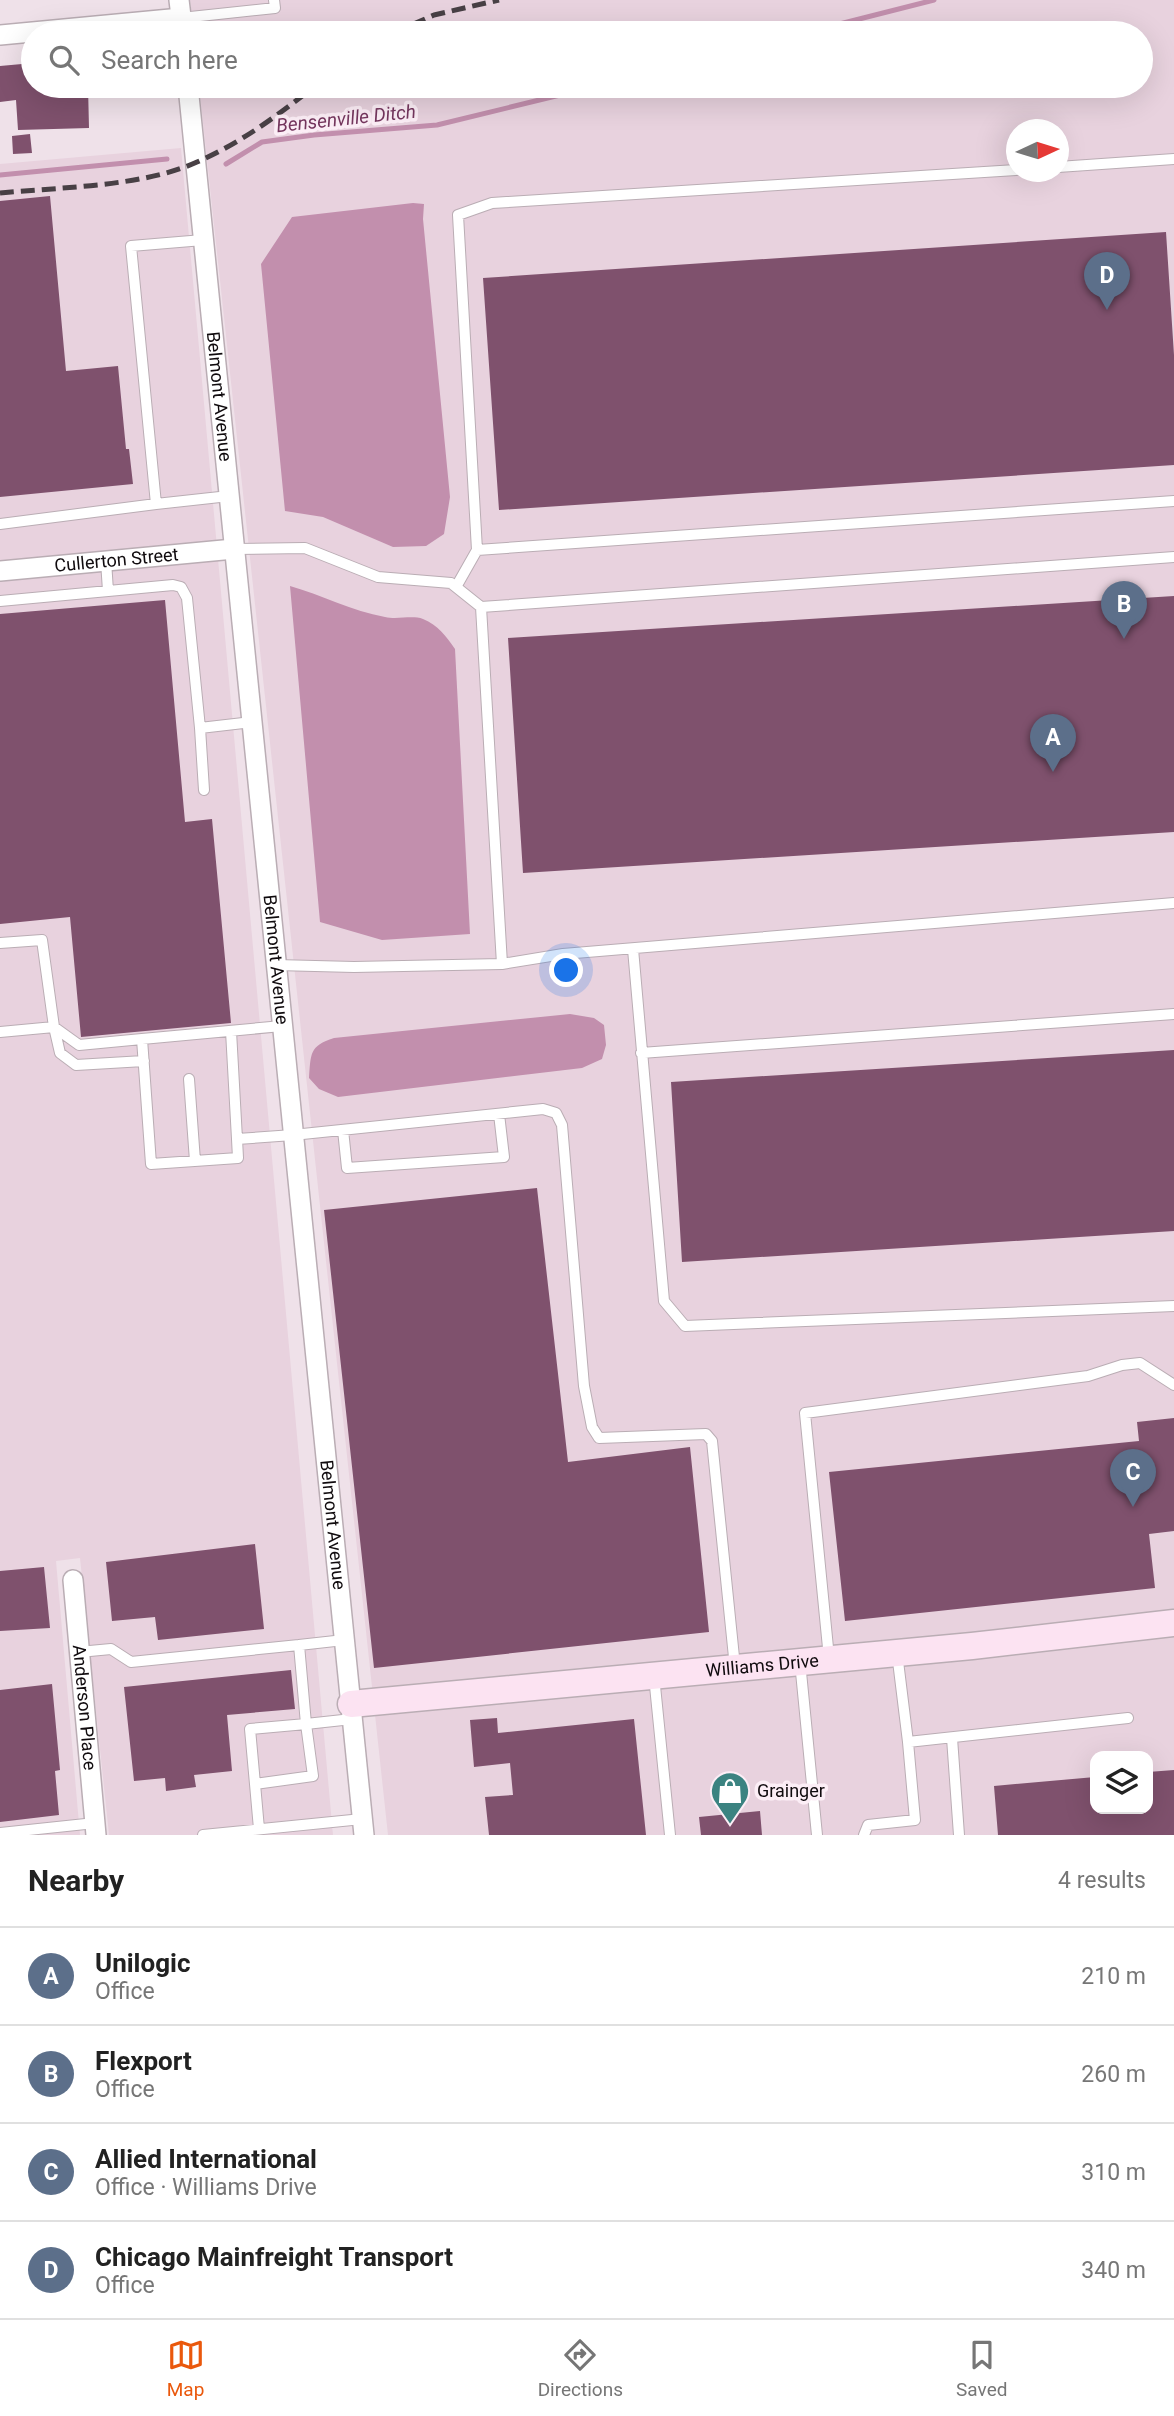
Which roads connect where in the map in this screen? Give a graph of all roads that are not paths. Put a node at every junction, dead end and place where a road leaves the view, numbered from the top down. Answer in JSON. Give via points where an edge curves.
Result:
{"nodes":[{"id":1,"x":274,"y":0,"type":"edge"},
{"id":2,"x":181,"y":17,"type":"edge"},
{"id":3,"x":141,"y":21,"type":"edge"},
{"id":4,"x":21,"y":33,"type":"edge"},
{"id":5,"x":0,"y":35,"type":"edge"},
{"id":6,"x":189,"y":98,"type":"edge"},
{"id":7,"x":1174,"y":159,"type":"edge"},
{"id":8,"x":1069,"y":166,"type":"edge"},
{"id":9,"x":1006,"y":171,"type":"edge"},
{"id":10,"x":203,"y":240,"type":"junction"},
{"id":11,"x":229,"y":496,"type":"junction"},
{"id":12,"x":1174,"y":501,"type":"edge"},
{"id":13,"x":156,"y":504,"type":"junction"},
{"id":14,"x":0,"y":524,"type":"edge"},
{"id":15,"x":234,"y":549,"type":"junction"},
{"id":16,"x":477,"y":550,"type":"junction"},
{"id":17,"x":1174,"y":557,"type":"edge"},
{"id":18,"x":106,"y":561,"type":"junction"},
{"id":19,"x":0,"y":571,"type":"edge"},
{"id":20,"x":456,"y":587,"type":"junction"},
{"id":21,"x":108,"y":591,"type":"junction"},
{"id":22,"x":0,"y":601,"type":"edge"},
{"id":23,"x":481,"y":607,"type":"junction"},
{"id":24,"x":252,"y":722,"type":"junction"},
{"id":25,"x":200,"y":728,"type":"junction"},
{"id":26,"x":204,"y":790,"type":"dead end"},
{"id":27,"x":1174,"y":903,"type":"edge"},
{"id":28,"x":0,"y":943,"type":"edge"},
{"id":29,"x":633,"y":949,"type":"junction"},
{"id":30,"x":502,"y":964,"type":"junction"},
{"id":31,"x":276,"y":965,"type":"junction"},
{"id":32,"x":1174,"y":1014,"type":"edge"},
{"id":33,"x":282,"y":1026,"type":"junction"},
{"id":34,"x":54,"y":1027,"type":"junction"},
{"id":35,"x":231,"y":1031,"type":"junction"},
{"id":36,"x":0,"y":1032,"type":"edge"},
{"id":37,"x":142,"y":1039,"type":"junction"},
{"id":38,"x":641,"y":1053,"type":"junction"},
{"id":39,"x":144,"y":1061,"type":"junction"},
{"id":40,"x":189,"y":1079,"type":"dead end"},
{"id":41,"x":499,"y":1114,"type":"junction"},
{"id":42,"x":343,"y":1130,"type":"junction"},
{"id":43,"x":293,"y":1135,"type":"junction"},
{"id":44,"x":237,"y":1139,"type":"junction"},
{"id":45,"x":195,"y":1161,"type":"junction"},
{"id":46,"x":1174,"y":1306,"type":"edge"},
{"id":47,"x":1174,"y":1385,"type":"edge"},
{"id":48,"x":73,"y":1580,"type":"dead end"},
{"id":49,"x":1174,"y":1623,"type":"edge"},
{"id":50,"x":344,"y":1640,"type":"junction"},
{"id":51,"x":299,"y":1645,"type":"junction"},
{"id":52,"x":79,"y":1652,"type":"junction"},
{"id":53,"x":897,"y":1653,"type":"junction"},
{"id":54,"x":829,"y":1659,"type":"junction"},
{"id":55,"x":800,"y":1661,"type":"junction"},
{"id":56,"x":736,"y":1667,"type":"junction"},
{"id":57,"x":653,"y":1675,"type":"junction"},
{"id":58,"x":351,"y":1711,"type":"junction"},
{"id":59,"x":1129,"y":1718,"type":"dead end"},
{"id":60,"x":306,"y":1724,"type":"junction"},
{"id":61,"x":951,"y":1738,"type":"junction"},
{"id":62,"x":908,"y":1742,"type":"junction"},
{"id":63,"x":255,"y":1784,"type":"junction"},
{"id":64,"x":363,"y":1827,"type":"edge"},
{"id":65,"x":96,"y":1829,"type":"edge"},
{"id":66,"x":259,"y":1829,"type":"junction"},
{"id":67,"x":0,"y":1833,"type":"edge"},
{"id":68,"x":203,"y":1835,"type":"edge"},
{"id":69,"x":670,"y":1835,"type":"edge"},
{"id":70,"x":817,"y":1835,"type":"edge"},
{"id":71,"x":864,"y":1835,"type":"edge"},
{"id":72,"x":959,"y":1835,"type":"edge"}],
"edges":[{"from":1,"to":2,"type":"lane","via":[[275,8]]},
{"from":2,"to":3,"type":"street"},
{"from":4,"to":5,"type":"street"},
{"from":6,"to":10,"type":"street","name":"Belmont Avenue"},
{"from":7,"to":8,"type":"lane"},
{"from":9,"to":16,"type":"lane","via":[[492,203],[458,215]]},
{"from":10,"to":11,"type":"street","name":"Belmont Avenue"},
{"from":10,"to":13,"type":"lane","via":[[131,246]]},
{"from":11,"to":13,"type":"lane"},
{"from":11,"to":15,"type":"street","name":"Belmont Avenue"},
{"from":12,"to":16,"type":"lane"},
{"from":13,"to":14,"type":"lane"},
{"from":15,"to":18,"type":"street","name":"Cullerton Street"},
{"from":15,"to":20,"type":"lane","via":[[305,548],[378,577]]},
{"from":15,"to":24,"type":"street","name":"Belmont Avenue"},
{"from":16,"to":20,"type":"lane"},
{"from":17,"to":23,"type":"lane"},
{"from":18,"to":19,"type":"street","name":"Cullerton Street"},
{"from":18,"to":21,"type":"lane"},
{"from":20,"to":23,"type":"lane"},
{"from":21,"to":22,"type":"lane"},
{"from":21,"to":25,"type":"lane","via":[[173,586],[185,592]]},
{"from":23,"to":30,"type":"lane"},
{"from":24,"to":25,"type":"lane"},
{"from":24,"to":31,"type":"street","name":"Belmont Avenue"},
{"from":25,"to":26,"type":"lane"},
{"from":27,"to":29,"type":"lane"},
{"from":28,"to":34,"type":"lane","via":[[42,940]]},
{"from":29,"to":30,"type":"lane"},
{"from":29,"to":38,"type":"lane"},
{"from":30,"to":31,"type":"lane"},
{"from":31,"to":33,"type":"street","name":"Belmont Avenue"},
{"from":32,"to":38,"type":"lane"},
{"from":33,"to":35,"type":"lane"},
{"from":33,"to":43,"type":"street","name":"Belmont Avenue"},
{"from":34,"to":36,"type":"lane"},
{"from":34,"to":37,"type":"lane","via":[[79,1045]]},
{"from":34,"to":39,"type":"lane","via":[[60,1053],[76,1065]]},
{"from":35,"to":37,"type":"lane"},
{"from":35,"to":44,"type":"lane"},
{"from":37,"to":39,"type":"lane"},
{"from":38,"to":46,"type":"lane","via":[[664,1301],[685,1326]]},
{"from":39,"to":45,"type":"lane","via":[[151,1164]]},
{"from":40,"to":45,"type":"lane"},
{"from":41,"to":42,"type":"lane"},
{"from":41,"to":42,"type":"lane","via":[[504,1157],[347,1168]]},
{"from":41,"to":56,"type":"lane","via":[[542,1109],[556,1113],[562,1125],[584,1385],[592,1427],[599,1438],[706,1434],[712,1441]]},
{"from":42,"to":43,"type":"lane"},
{"from":43,"to":44,"type":"lane"},
{"from":43,"to":50,"type":"street","name":"Belmont Avenue"},
{"from":44,"to":45,"type":"lane","via":[[238,1158]]},
{"from":47,"to":54,"type":"lane","via":[[1140,1363],[1088,1376],[805,1413]]},
{"from":48,"to":52,"type":"street","name":"Anderson Place"},
{"from":49,"to":53,"type":"main road","name":"Williams Drive"},
{"from":50,"to":51,"type":"lane"},
{"from":50,"to":58,"type":"street","name":"Belmont Avenue"},
{"from":51,"to":52,"type":"lane","via":[[131,1662],[111,1649]]},
{"from":51,"to":60,"type":"lane"},
{"from":52,"to":65,"type":"street","name":"Anderson Place"},
{"from":53,"to":54,"type":"main road","name":"Williams Drive"},
{"from":53,"to":62,"type":"lane"},
{"from":54,"to":55,"type":"main road","name":"Williams Drive"},
{"from":55,"to":56,"type":"main road","name":"Williams Drive"},
{"from":55,"to":70,"type":"lane"},
{"from":56,"to":57,"type":"main road","name":"Williams Drive"},
{"from":57,"to":58,"type":"main road","name":"Williams Drive"},
{"from":57,"to":69,"type":"lane"},
{"from":58,"to":60,"type":"lane"},
{"from":58,"to":64,"type":"street","name":"Belmont Avenue"},
{"from":59,"to":61,"type":"lane"},
{"from":60,"to":63,"type":"lane","via":[[313,1776]]},
{"from":60,"to":63,"type":"lane","via":[[250,1729]]},
{"from":61,"to":62,"type":"lane"},
{"from":61,"to":72,"type":"lane"},
{"from":62,"to":71,"type":"lane","via":[[915,1819],[868,1825]]},
{"from":63,"to":66,"type":"lane"},
{"from":64,"to":66,"type":"lane"},
{"from":65,"to":67,"type":"lane"},
{"from":66,"to":68,"type":"lane"}]}
